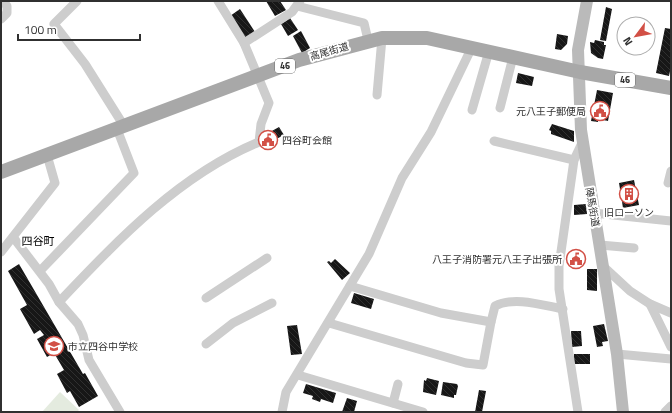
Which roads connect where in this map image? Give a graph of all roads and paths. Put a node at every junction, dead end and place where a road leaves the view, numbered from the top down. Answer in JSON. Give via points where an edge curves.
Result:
{"nodes":[{"id":1,"x":2,"y":1,"type":"edge"},
{"id":2,"x":77,"y":1,"type":"edge"},
{"id":3,"x":218,"y":1,"type":"edge"},
{"id":4,"x":587,"y":1,"type":"edge"},
{"id":5,"x":298,"y":3,"type":"edge"},
{"id":6,"x":1,"y":19,"type":"edge"},
{"id":7,"x":375,"y":39,"type":"junction"},
{"id":8,"x":244,"y":43,"type":"junction"},
{"id":9,"x":472,"y":47,"type":"junction"},
{"id":10,"x":489,"y":51,"type":"junction"},
{"id":11,"x":513,"y":57,"type":"junction"},
{"id":12,"x":580,"y":72,"type":"junction"},
{"id":13,"x":258,"y":76,"type":"junction"},
{"id":14,"x":671,"y":88,"type":"edge"},
{"id":15,"x":377,"y":94,"type":"dead end"},
{"id":16,"x":500,"y":108,"type":"dead end"},
{"id":17,"x":472,"y":110,"type":"dead end"},
{"id":18,"x":121,"y":128,"type":"junction"},
{"id":19,"x":494,"y":141,"type":"dead end"},
{"id":20,"x":582,"y":143,"type":"junction"},
{"id":21,"x":47,"y":155,"type":"junction"},
{"id":22,"x":574,"y":160,"type":"junction"},
{"id":23,"x":671,"y":171,"type":"edge"},
{"id":24,"x":1,"y":172,"type":"edge"},
{"id":25,"x":668,"y":183,"type":"dead end"},
{"id":26,"x":594,"y":213,"type":"junction"},
{"id":27,"x":671,"y":221,"type":"edge"},
{"id":28,"x":13,"y":237,"type":"junction"},
{"id":29,"x":600,"y":245,"type":"junction"},
{"id":30,"x":634,"y":248,"type":"dead end"},
{"id":31,"x":1,"y":252,"type":"edge"},
{"id":32,"x":266,"y":258,"type":"dead end"},
{"id":33,"x":604,"y":267,"type":"junction"},
{"id":34,"x":40,"y":271,"type":"junction"},
{"id":35,"x":350,"y":286,"type":"junction"},
{"id":36,"x":206,"y":298,"type":"dead end"},
{"id":37,"x":59,"y":302,"type":"junction"},
{"id":38,"x":272,"y":303,"type":"dead end"},
{"id":39,"x":650,"y":304,"type":"junction"},
{"id":40,"x":562,"y":310,"type":"junction"},
{"id":41,"x":671,"y":313,"type":"edge"},
{"id":42,"x":491,"y":322,"type":"junction"},
{"id":43,"x":329,"y":323,"type":"junction"},
{"id":44,"x":206,"y":344,"type":"dead end"},
{"id":45,"x":671,"y":347,"type":"edge"},
{"id":46,"x":617,"y":354,"type":"junction"},
{"id":47,"x":671,"y":359,"type":"edge"},
{"id":48,"x":298,"y":375,"type":"junction"},
{"id":49,"x":398,"y":384,"type":"dead end"},
{"id":50,"x":393,"y":403,"type":"junction"},
{"id":51,"x":671,"y":406,"type":"edge"},
{"id":52,"x":120,"y":412,"type":"edge"},
{"id":53,"x":282,"y":412,"type":"edge"},
{"id":54,"x":423,"y":412,"type":"edge"},
{"id":55,"x":578,"y":412,"type":"edge"},
{"id":56,"x":623,"y":412,"type":"edge"},
{"id":57,"x":665,"y":412,"type":"edge"}],
"edges":[{"from":1,"to":6,"type":"street","via":[[7,13]]},
{"from":2,"to":18,"type":"street","via":[[54,24],[85,64]]},
{"from":3,"to":8,"type":"street"},
{"from":4,"to":12,"type":"main road","name":"陣馬街道","via":[[579,45]]},
{"from":5,"to":7,"type":"street","via":[[364,23]]},
{"from":5,"to":8,"type":"street","via":[[292,12]]},
{"from":7,"to":9,"type":"main road","name":"高尾街道","number":"46","via":[[427,38]]},
{"from":7,"to":13,"type":"main road","name":"高尾街道","number":"46","via":[[299,60]]},
{"from":7,"to":15,"type":"street"},
{"from":8,"to":13,"type":"street"},
{"from":9,"to":10,"type":"main road","name":"高尾街道","number":"46"},
{"from":9,"to":35,"type":"street","via":[[431,132],[402,178],[369,254]]},
{"from":10,"to":11,"type":"main road","name":"高尾街道","number":"46"},
{"from":10,"to":17,"type":"street"},
{"from":11,"to":12,"type":"main road","name":"高尾街道","number":"46"},
{"from":11,"to":16,"type":"street"},
{"from":12,"to":14,"type":"main road","name":"高尾街道","number":"46"},
{"from":12,"to":20,"type":"main road","name":"陣馬街道"},
{"from":13,"to":18,"type":"main road","name":"高尾街道","number":"46"},
{"from":13,"to":37,"type":"street","via":[[269,103],[261,124],[259,142],[239,150],[161,201]]},
{"from":18,"to":21,"type":"main road","name":"高尾街道","number":"46"},
{"from":18,"to":34,"type":"street","via":[[134,172]]},
{"from":19,"to":22,"type":"street"},
{"from":20,"to":22,"type":"street"},
{"from":20,"to":26,"type":"main road","name":"陣馬街道"},
{"from":21,"to":24,"type":"main road","name":"高尾街道","number":"46"},
{"from":21,"to":28,"type":"street","via":[[55,183]]},
{"from":22,"to":40,"type":"street","via":[[558,271]]},
{"from":23,"to":25,"type":"street"},
{"from":26,"to":27,"type":"street"},
{"from":26,"to":29,"type":"main road","name":"陣馬街道"},
{"from":28,"to":31,"type":"street"},
{"from":28,"to":34,"type":"street"},
{"from":29,"to":30,"type":"street"},
{"from":29,"to":33,"type":"main road","name":"陣馬街道"},
{"from":32,"to":36,"type":"street"},
{"from":33,"to":39,"type":"street","via":[[620,283]]},
{"from":33,"to":46,"type":"main road","name":"陣馬街道"},
{"from":34,"to":37,"type":"street"},
{"from":35,"to":42,"type":"street","via":[[441,313]]},
{"from":35,"to":43,"type":"street"},
{"from":37,"to":52,"type":"street","via":[[78,324],[89,360]]},
{"from":38,"to":44,"type":"street","via":[[233,323]]},
{"from":39,"to":41,"type":"street"},
{"from":39,"to":45,"type":"street"},
{"from":40,"to":42,"type":"street","via":[[534,303],[502,303],[495,306]]},
{"from":40,"to":55,"type":"street"},
{"from":42,"to":43,"type":"street","via":[[483,365],[466,363]]},
{"from":43,"to":48,"type":"street"},
{"from":46,"to":47,"type":"street"},
{"from":46,"to":56,"type":"main road","name":"陣馬街道"},
{"from":48,"to":50,"type":"street"},
{"from":48,"to":53,"type":"street","via":[[286,392]]},
{"from":49,"to":50,"type":"street"},
{"from":50,"to":54,"type":"street"},
{"from":51,"to":57,"type":"street"}]}
